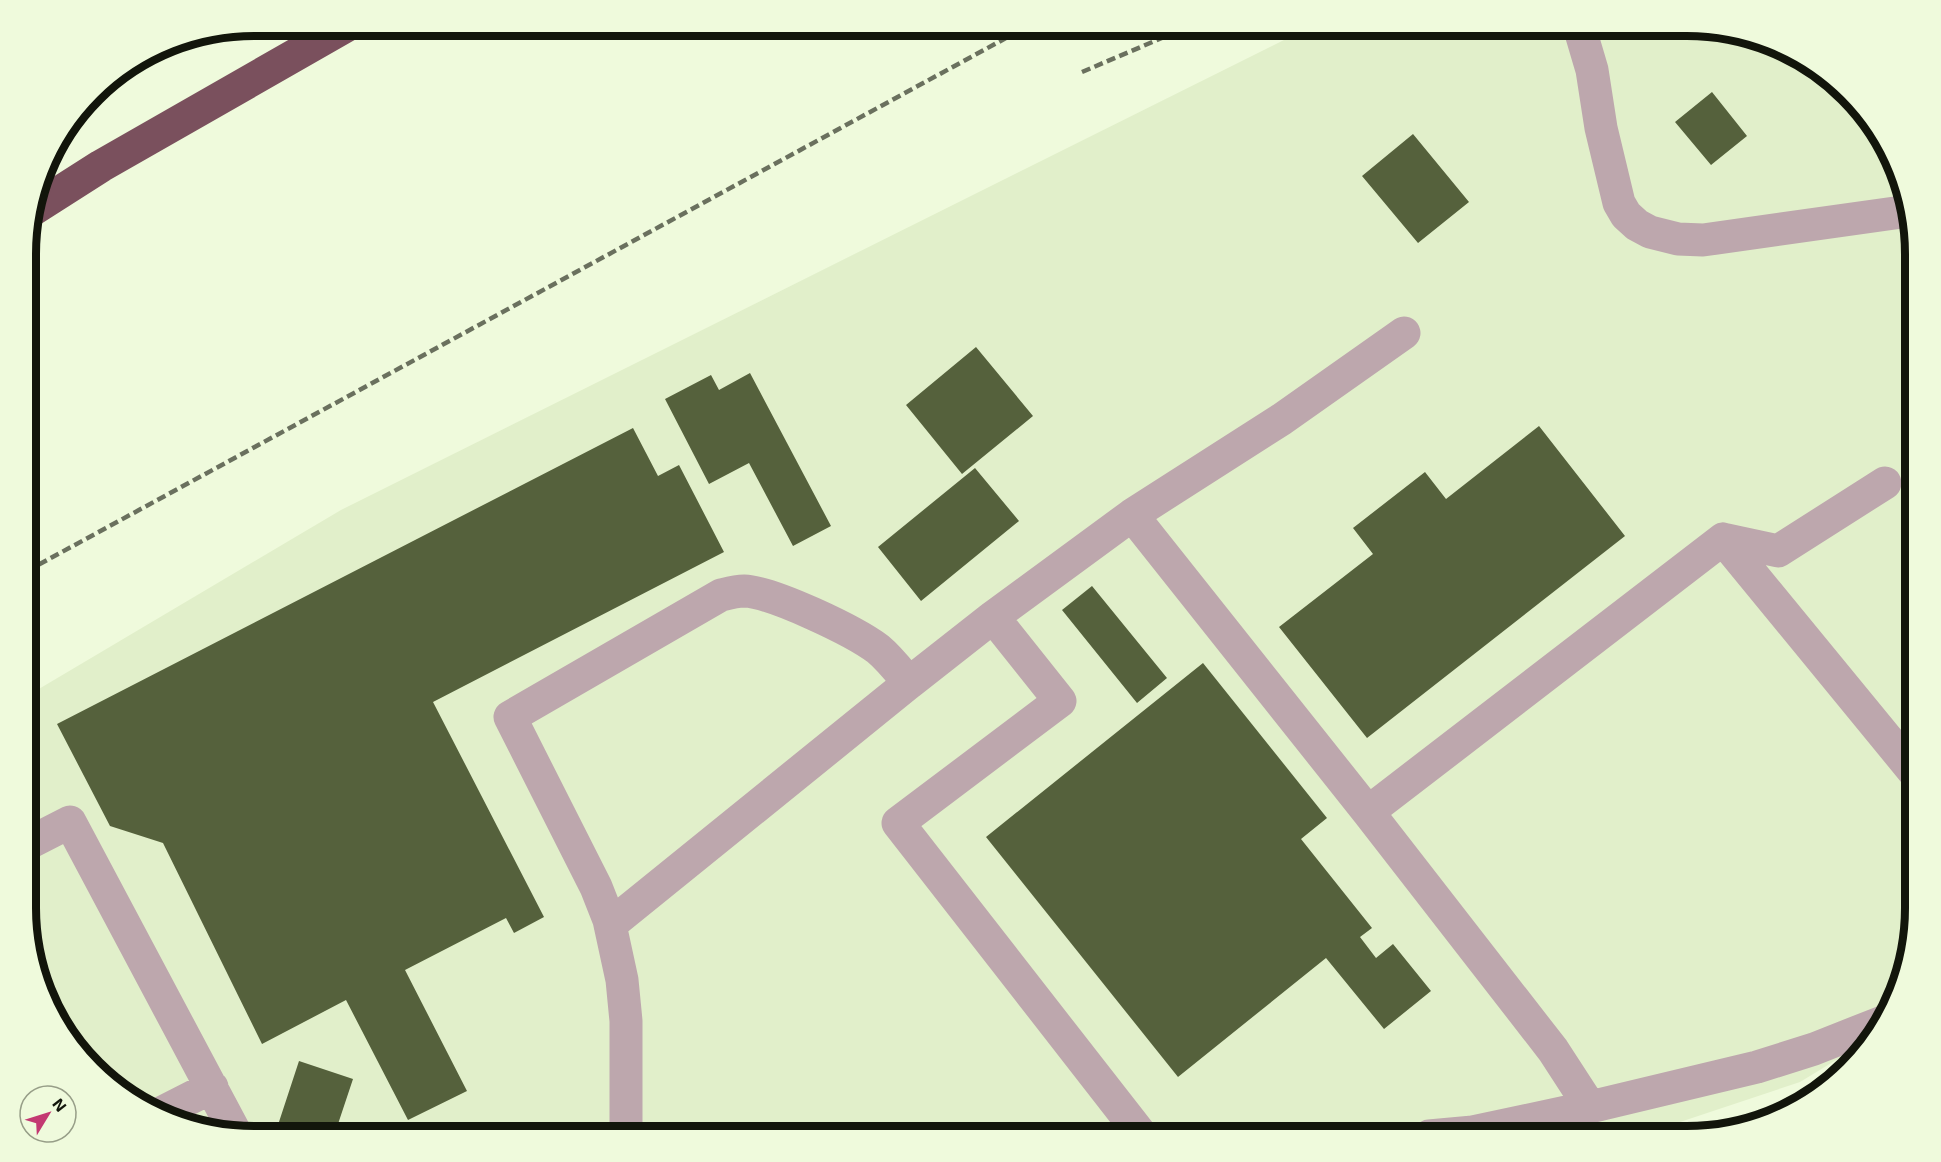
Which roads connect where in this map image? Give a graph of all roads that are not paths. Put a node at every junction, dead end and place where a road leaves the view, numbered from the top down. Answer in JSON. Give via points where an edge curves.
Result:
{"nodes":[{"id":1,"x":328,"y":36,"type":"edge"},
{"id":2,"x":1582,"y":36,"type":"edge"},
{"id":3,"x":42,"y":204,"type":"edge"},
{"id":4,"x":1901,"y":212,"type":"edge"},
{"id":5,"x":1404,"y":333,"type":"dead end"},
{"id":6,"x":1885,"y":483,"type":"dead end"},
{"id":7,"x":1132,"y":515,"type":"junction"},
{"id":8,"x":1723,"y":539,"type":"junction"},
{"id":9,"x":993,"y":617,"type":"junction"},
{"id":10,"x":909,"y":683,"type":"junction"},
{"id":11,"x":1905,"y":761,"type":"edge"},
{"id":12,"x":1368,"y":812,"type":"junction"},
{"id":13,"x":36,"y":839,"type":"edge"},
{"id":14,"x":610,"y":925,"type":"junction"},
{"id":15,"x":1869,"y":1027,"type":"edge"},
{"id":16,"x":212,"y":1088,"type":"junction"},
{"id":17,"x":1590,"y":1107,"type":"junction"},
{"id":18,"x":170,"y":1109,"type":"edge"},
{"id":19,"x":231,"y":1125,"type":"edge"},
{"id":20,"x":626,"y":1126,"type":"edge"},
{"id":21,"x":1134,"y":1126,"type":"edge"},
{"id":22,"x":1501,"y":1126,"type":"edge"}],
"edges":[{"from":1,"to":3,"type":"highway","via":[[110,160]]},
{"from":2,"to":4,"type":"lane","via":[[1619,203],[1637,225],[1678,239],[1703,240]]},
{"from":5,"to":7,"type":"lane","via":[[1282,419]]},
{"from":6,"to":8,"type":"lane","via":[[1778,550]]},
{"from":7,"to":9,"type":"lane"},
{"from":7,"to":12,"type":"lane"},
{"from":8,"to":11,"type":"lane"},
{"from":8,"to":12,"type":"lane"},
{"from":9,"to":10,"type":"lane"},
{"from":9,"to":21,"type":"lane","via":[[1060,701],[898,823]]},
{"from":10,"to":14,"type":"lane"},
{"from":10,"to":14,"type":"lane","via":[[879,650],[860,637],[765,595],[731,592],[510,717],[596,887]]},
{"from":12,"to":17,"type":"lane","via":[[1553,1050]]},
{"from":13,"to":16,"type":"lane","via":[[70,822]]},
{"from":14,"to":20,"type":"lane","via":[[626,1021]]},
{"from":15,"to":17,"type":"lane","via":[[1757,1067]]},
{"from":16,"to":18,"type":"lane"},
{"from":16,"to":19,"type":"lane"},
{"from":17,"to":22,"type":"lane"}]}
